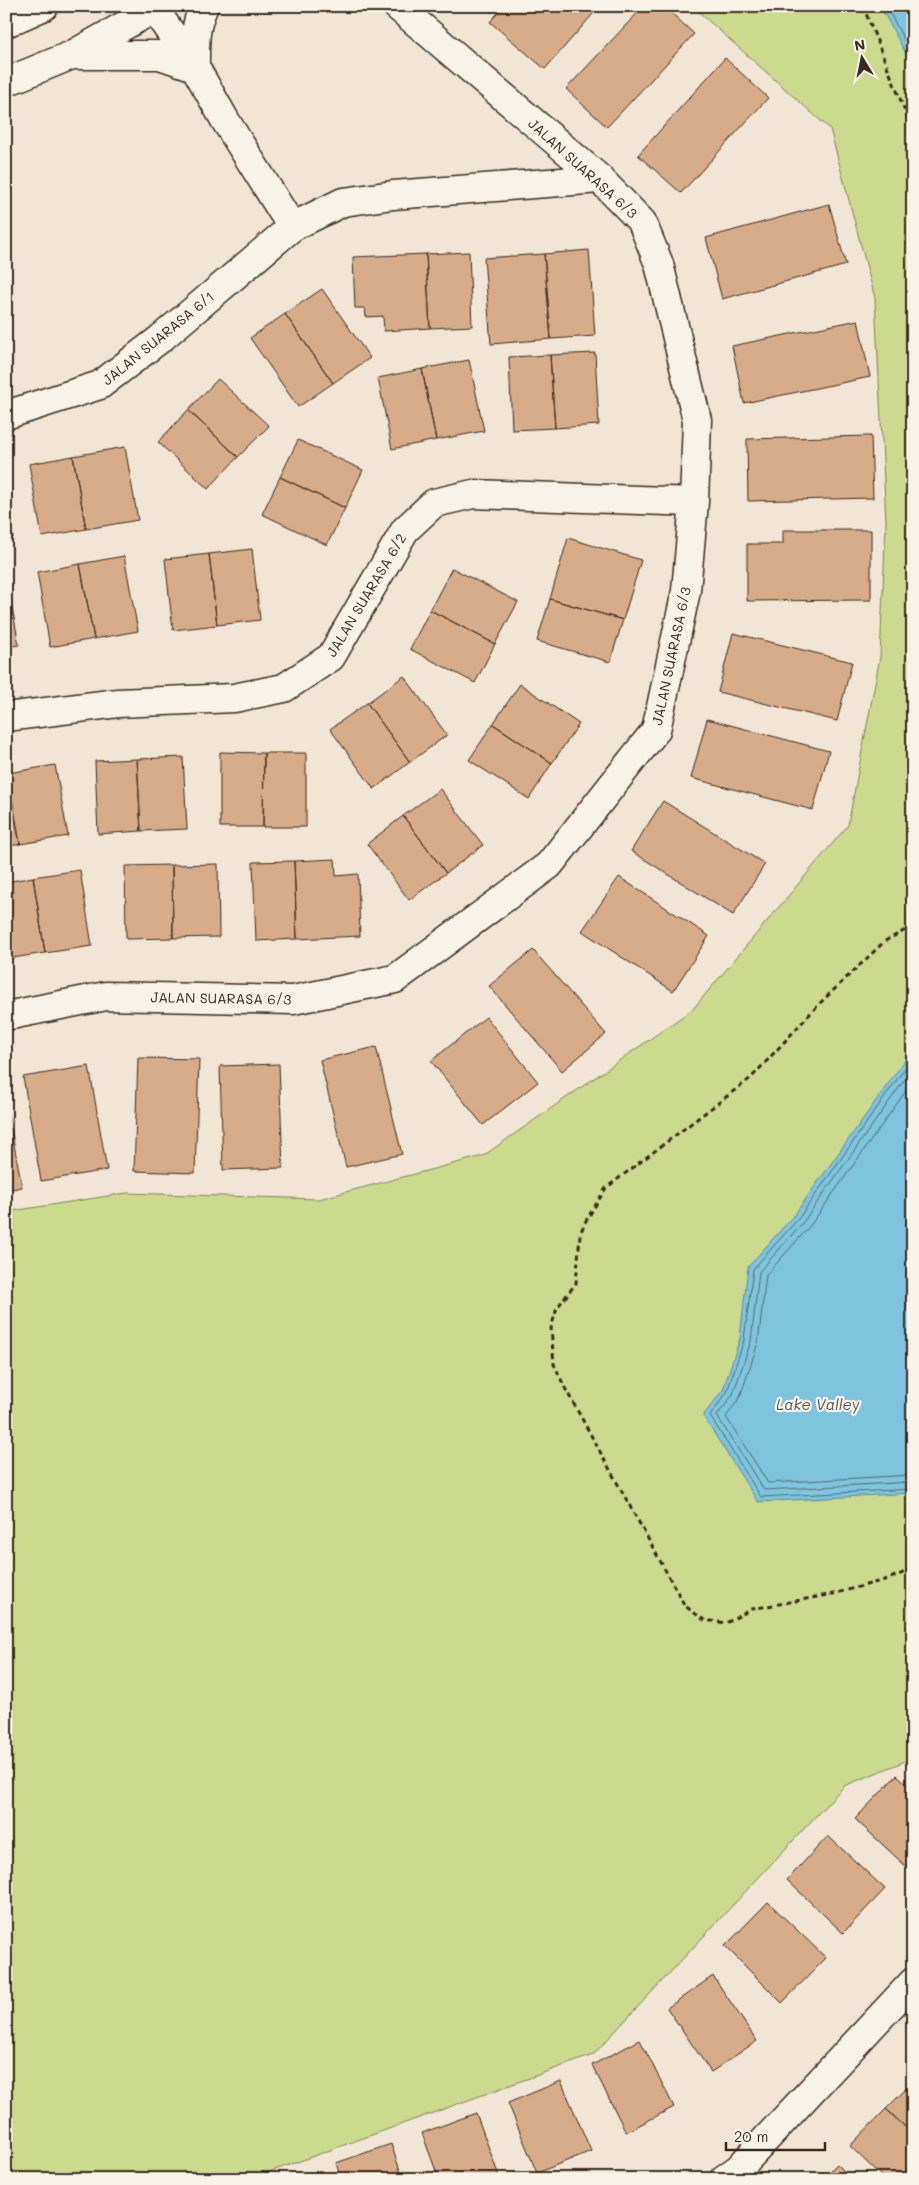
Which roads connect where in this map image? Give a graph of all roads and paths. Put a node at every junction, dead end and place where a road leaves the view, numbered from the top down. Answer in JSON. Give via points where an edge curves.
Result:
{"nodes":[{"id":1,"x":44,"y":6,"type":"edge"},
{"id":2,"x":204,"y":6,"type":"edge"},
{"id":3,"x":397,"y":6,"type":"edge"},
{"id":4,"x":863,"y":6,"type":"edge"},
{"id":5,"x":155,"y":7,"type":"edge"},
{"id":6,"x":6,"y":23,"type":"edge"},
{"id":7,"x":72,"y":55,"type":"junction"},
{"id":8,"x":195,"y":67,"type":"junction"},
{"id":9,"x":6,"y":82,"type":"edge"},
{"id":10,"x":913,"y":130,"type":"edge"},
{"id":11,"x":600,"y":180,"type":"junction"},
{"id":12,"x":292,"y":227,"type":"junction"},
{"id":13,"x":6,"y":415,"type":"edge"},
{"id":14,"x":694,"y":502,"type":"junction"},
{"id":15,"x":6,"y":717,"type":"edge"},
{"id":16,"x":913,"y":926,"type":"edge"},
{"id":17,"x":6,"y":1016,"type":"edge"},
{"id":18,"x":913,"y":1569,"type":"edge"},
{"id":19,"x":913,"y":1982,"type":"edge"},
{"id":20,"x":724,"y":2179,"type":"edge"}],
"edges":[{"from":1,"to":6,"type":"street"},
{"from":2,"to":8,"type":"street","via":[[194,38]]},
{"from":3,"to":11,"type":"street","name":"JALAN SUARASA 6/3"},
{"from":4,"to":10,"type":"path"},
{"from":5,"to":7,"type":"street"},
{"from":5,"to":8,"type":"street"},
{"from":7,"to":8,"type":"street","via":[[160,55]]},
{"from":7,"to":9,"type":"street"},
{"from":8,"to":12,"type":"street"},
{"from":11,"to":12,"type":"street","name":"JALAN SUARASA 6/1","via":[[393,195],[343,202]]},
{"from":11,"to":14,"type":"street","name":"JALAN SUARASA 6/3","via":[[642,222],[659,264],[698,420]]},
{"from":12,"to":13,"type":"street","name":"JALAN SUARASA 6/1","via":[[160,339],[100,385]]},
{"from":14,"to":15,"type":"street","name":"JALAN SUARASA 6/2","via":[[473,494],[434,503],[405,530],[331,657],[284,688],[234,698],[118,703]]},
{"from":14,"to":17,"type":"street","name":"JALAN SUARASA 6/3","via":[[686,591],[656,730],[549,865],[395,978],[293,1000],[106,996]]},
{"from":16,"to":18,"type":"path","via":[[885,941],[820,1002],[751,1078],[606,1188],[584,1224],[576,1283],[557,1308],[551,1328],[554,1364],[564,1388],[685,1606],[704,1620],[726,1622],[752,1609],[833,1594],[888,1580]]},
{"from":19,"to":20,"type":"street","via":[[750,2156]]}]}
